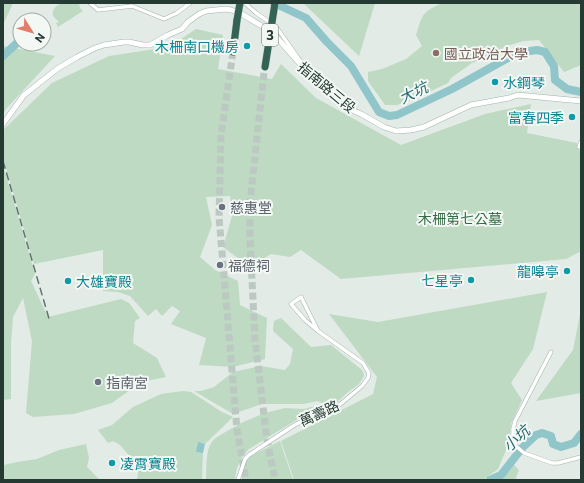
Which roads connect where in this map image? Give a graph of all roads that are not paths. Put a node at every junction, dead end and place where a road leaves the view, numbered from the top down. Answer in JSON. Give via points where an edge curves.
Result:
{"nodes":[{"id":1,"x":90,"y":3,"type":"edge"},
{"id":2,"x":190,"y":3,"type":"edge"},
{"id":3,"x":240,"y":3,"type":"edge"},
{"id":4,"x":244,"y":3,"type":"edge"},
{"id":5,"x":275,"y":3,"type":"edge"},
{"id":6,"x":233,"y":52,"type":"tunnel mouth"},
{"id":7,"x":264,"y":70,"type":"tunnel mouth"},
{"id":8,"x":309,"y":72,"type":"junction"},
{"id":9,"x":581,"y":101,"type":"edge"},
{"id":10,"x":3,"y":124,"type":"edge"},
{"id":11,"x":581,"y":142,"type":"edge"},
{"id":12,"x":579,"y":147,"type":"dead end"},
{"id":13,"x":318,"y":331,"type":"junction"},
{"id":14,"x":551,"y":352,"type":"dead end"},
{"id":15,"x":581,"y":457,"type":"edge"},
{"id":16,"x":238,"y":480,"type":"edge"}],
"edges":[{"from":1,"to":2,"type":"street","via":[[98,10],[132,6],[164,20]]},
{"from":3,"to":6,"type":"highway","bridge":true},
{"from":4,"to":8,"type":"street","via":[[277,28]]},
{"from":5,"to":7,"type":"highway","number":"3","bridge":true},
{"from":8,"to":9,"type":"street","name":"指南路三段","via":[[339,93],[352,110],[396,131],[424,127],[471,105],[518,95]]},
{"from":8,"to":10,"type":"street","name":"指南路三段","via":[[272,32],[240,13],[226,9],[206,11],[182,29],[150,45],[129,42],[104,45],[77,57],[24,95]]},
{"from":11,"to":12,"type":"street"},
{"from":13,"to":13,"type":"street","name":"萬壽路","via":[[301,297],[291,304],[305,320]]},
{"from":13,"to":16,"type":"street","name":"萬壽路","via":[[363,363],[369,374],[368,378],[337,407],[313,415],[249,455],[245,459]]},
{"from":14,"to":15,"type":"street","via":[[515,421],[513,438],[524,453],[552,463]]}]}
